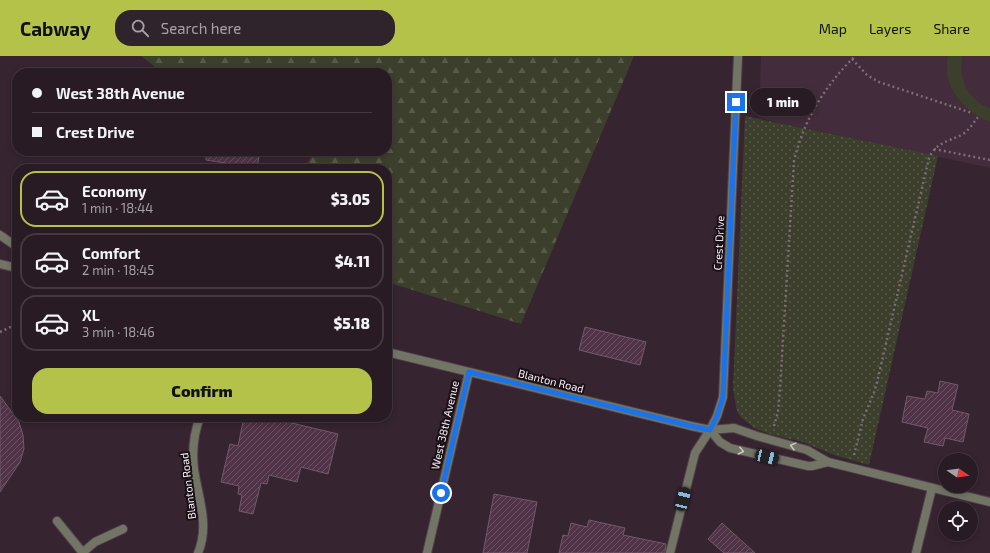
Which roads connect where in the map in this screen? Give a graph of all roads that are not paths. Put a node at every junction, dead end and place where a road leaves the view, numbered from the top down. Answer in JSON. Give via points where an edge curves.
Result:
{"nodes":[{"id":1,"x":738,"y":56,"type":"edge"},
{"id":2,"x":0,"y":235,"type":"edge"},
{"id":3,"x":12,"y":243,"type":"edge"},
{"id":4,"x":0,"y":264,"type":"edge"},
{"id":5,"x":12,"y":267,"type":"edge"},
{"id":6,"x":392,"y":353,"type":"edge"},
{"id":7,"x":469,"y":372,"type":"junction"},
{"id":8,"x":199,"y":422,"type":"edge"},
{"id":9,"x":710,"y":430,"type":"junction"},
{"id":10,"x":828,"y":462,"type":"junction"},
{"id":11,"x":932,"y":488,"type":"junction"},
{"id":12,"x":990,"y":502,"type":"edge"},
{"id":13,"x":57,"y":521,"type":"dead end"},
{"id":14,"x":123,"y":529,"type":"dead end"},
{"id":15,"x":83,"y":553,"type":"edge"},
{"id":16,"x":198,"y":553,"type":"edge"},
{"id":17,"x":427,"y":553,"type":"edge"},
{"id":18,"x":670,"y":553,"type":"edge"},
{"id":19,"x":916,"y":553,"type":"edge"}],
"edges":[{"from":1,"to":9,"type":"street","name":"Crest Drive","via":[[723,397]]},
{"from":2,"to":3,"type":"street"},
{"from":4,"to":5,"type":"street"},
{"from":6,"to":7,"type":"street","name":"Blanton Road"},
{"from":7,"to":9,"type":"street","name":"Blanton Road"},
{"from":7,"to":17,"type":"street","name":"West 38th Avenue"},
{"from":8,"to":16,"type":"street","name":"Blanton Road","via":[[194,442],[194,466],[204,513]]},
{"from":10,"to":9,"type":"street","name":"Blanton Road","one_way":true,"via":[[807,450],[734,428]]},
{"from":9,"to":10,"type":"street","one_way":true,"via":[[720,442],[735,449],[808,466]]},
{"from":9,"to":18,"type":"street","name":"Crest Drive","via":[[695,453]]},
{"from":10,"to":11,"type":"street"},
{"from":11,"to":12,"type":"street"},
{"from":11,"to":19,"type":"street"},
{"from":13,"to":15,"type":"street"},
{"from":14,"to":15,"type":"street","via":[[95,542]]}]}
